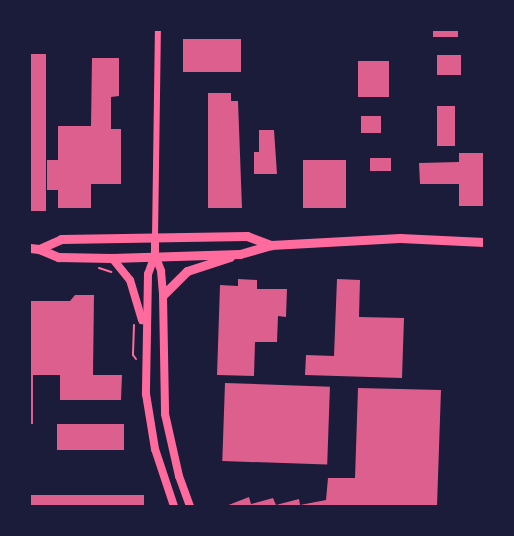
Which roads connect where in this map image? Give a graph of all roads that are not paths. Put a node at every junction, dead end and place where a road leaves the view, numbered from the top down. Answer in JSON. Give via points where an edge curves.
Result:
{"nodes":[{"id":1,"x":158,"y":30,"type":"edge"},
{"id":2,"x":155,"y":238,"type":"junction"},
{"id":3,"x":484,"y":242,"type":"edge"},
{"id":4,"x":272,"y":245,"type":"junction"},
{"id":5,"x":35,"y":249,"type":"edge"},
{"id":6,"x":240,"y":254,"type":"junction"},
{"id":7,"x":155,"y":255,"type":"junction"},
{"id":8,"x":112,"y":258,"type":"junction"},
{"id":9,"x":163,"y":295,"type":"junction"},
{"id":10,"x":145,"y":342,"type":"junction"},
{"id":11,"x":146,"y":386,"type":"junction"},
{"id":12,"x":164,"y":387,"type":"junction"},
{"id":13,"x":174,"y":506,"type":"edge"},
{"id":14,"x":190,"y":506,"type":"edge"}],
"edges":[{"from":1,"to":2,"type":"street"},
{"from":2,"to":4,"type":"highway","via":[[247,236]]},
{"from":2,"to":5,"type":"highway","via":[[61,239]]},
{"from":2,"to":7,"type":"main road"},
{"from":3,"to":4,"type":"highway","via":[[400,238]]},
{"from":4,"to":6,"type":"highway"},
{"from":5,"to":8,"type":"highway","via":[[58,256]]},
{"from":6,"to":7,"type":"highway"},
{"from":6,"to":9,"type":"highway","via":[[187,271]]},
{"from":7,"to":8,"type":"highway"},
{"from":7,"to":9,"type":"main road","via":[[161,271]]},
{"from":7,"to":10,"type":"main road","via":[[148,274]]},
{"from":8,"to":10,"type":"main road","via":[[130,280],[140,309]]},
{"from":9,"to":12,"type":"main road"},
{"from":10,"to":11,"type":"main road"},
{"from":11,"to":12,"type":"main road"},
{"from":11,"to":13,"type":"main road","via":[[155,449]]},
{"from":12,"to":14,"type":"main road","via":[[170,442]]}]}
